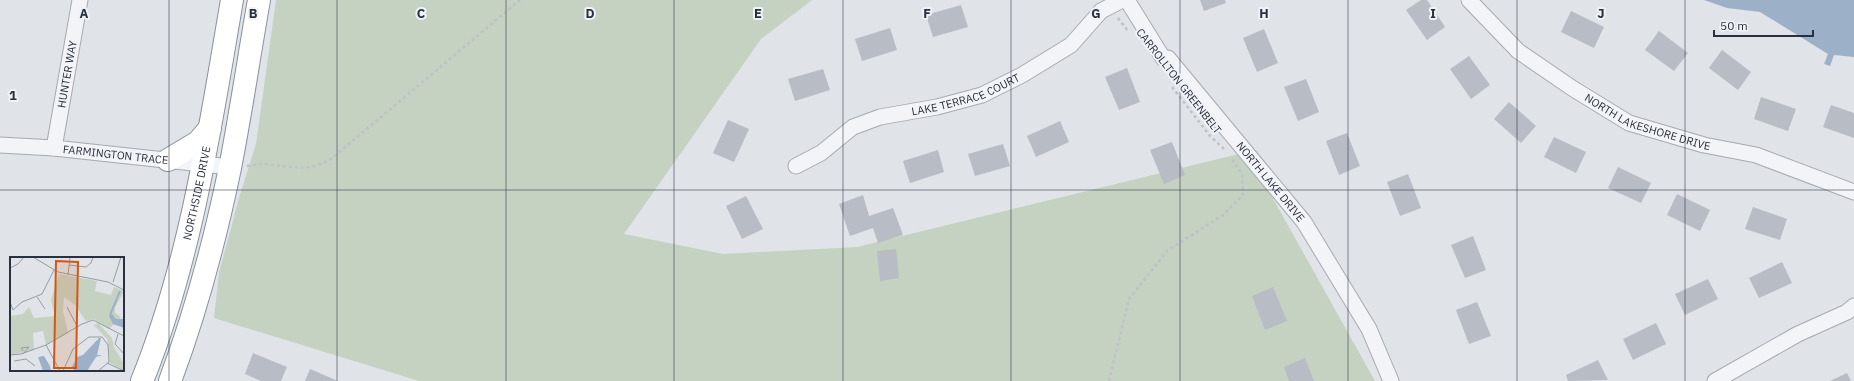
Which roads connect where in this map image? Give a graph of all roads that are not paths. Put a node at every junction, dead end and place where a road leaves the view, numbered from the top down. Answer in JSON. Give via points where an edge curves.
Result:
{"nodes":[{"id":1,"x":80,"y":0,"type":"edge"},
{"id":2,"x":232,"y":0,"type":"edge"},
{"id":3,"x":259,"y":0,"type":"edge"},
{"id":4,"x":1122,"y":0,"type":"edge"},
{"id":5,"x":1127,"y":0,"type":"edge"},
{"id":6,"x":1469,"y":0,"type":"edge"},
{"id":7,"x":210,"y":128,"type":"junction"},
{"id":8,"x":0,"y":145,"type":"edge"},
{"id":9,"x":54,"y":148,"type":"junction"},
{"id":10,"x":168,"y":160,"type":"junction"},
{"id":11,"x":203,"y":164,"type":"junction"},
{"id":12,"x":796,"y":166,"type":"dead end"},
{"id":13,"x":230,"y":167,"type":"junction"},
{"id":14,"x":1854,"y":192,"type":"edge"},
{"id":15,"x":1854,"y":306,"type":"edge"},
{"id":16,"x":142,"y":381,"type":"edge"},
{"id":17,"x":170,"y":381,"type":"edge"},
{"id":18,"x":1390,"y":381,"type":"edge"},
{"id":19,"x":1715,"y":381,"type":"edge"}],
"edges":[{"from":1,"to":9,"type":"street","name":"HUNTER WAY"},
{"from":2,"to":7,"type":"highway","name":"NORTHSIDE DRIVE"},
{"from":3,"to":13,"type":"highway"},
{"from":4,"to":12,"type":"street","name":"LAKE TERRACE COURT","via":[[1101,11],[1071,45],[1022,75],[982,95],[937,107],[880,117],[853,127],[821,154]]},
{"from":5,"to":18,"type":"street","name":"NORTH LAKE DRIVE","via":[[1163,58],[1168,58],[1304,222],[1368,328]]},
{"from":6,"to":14,"type":"street","name":"NORTH LAKESHORE DRIVE","via":[[1518,51],[1629,123],[1704,145],[1756,155]]},
{"from":7,"to":10,"type":"highway","via":[[192,146]]},
{"from":7,"to":11,"type":"highway","name":"NORTHSIDE DRIVE"},
{"from":8,"to":9,"type":"street","name":"FARMINGTON TRACE"},
{"from":9,"to":10,"type":"street","name":"FARMINGTON TRACE"},
{"from":10,"to":11,"type":"street","name":"FARMINGTON TRACE"},
{"from":11,"to":13,"type":"street","name":"FARMINGTON TRACE"},
{"from":11,"to":16,"type":"highway","name":"NORTHSIDE DRIVE","via":[[171,295]]},
{"from":13,"to":17,"type":"highway","via":[[205,269]]},
{"from":15,"to":19,"type":"street"}]}
